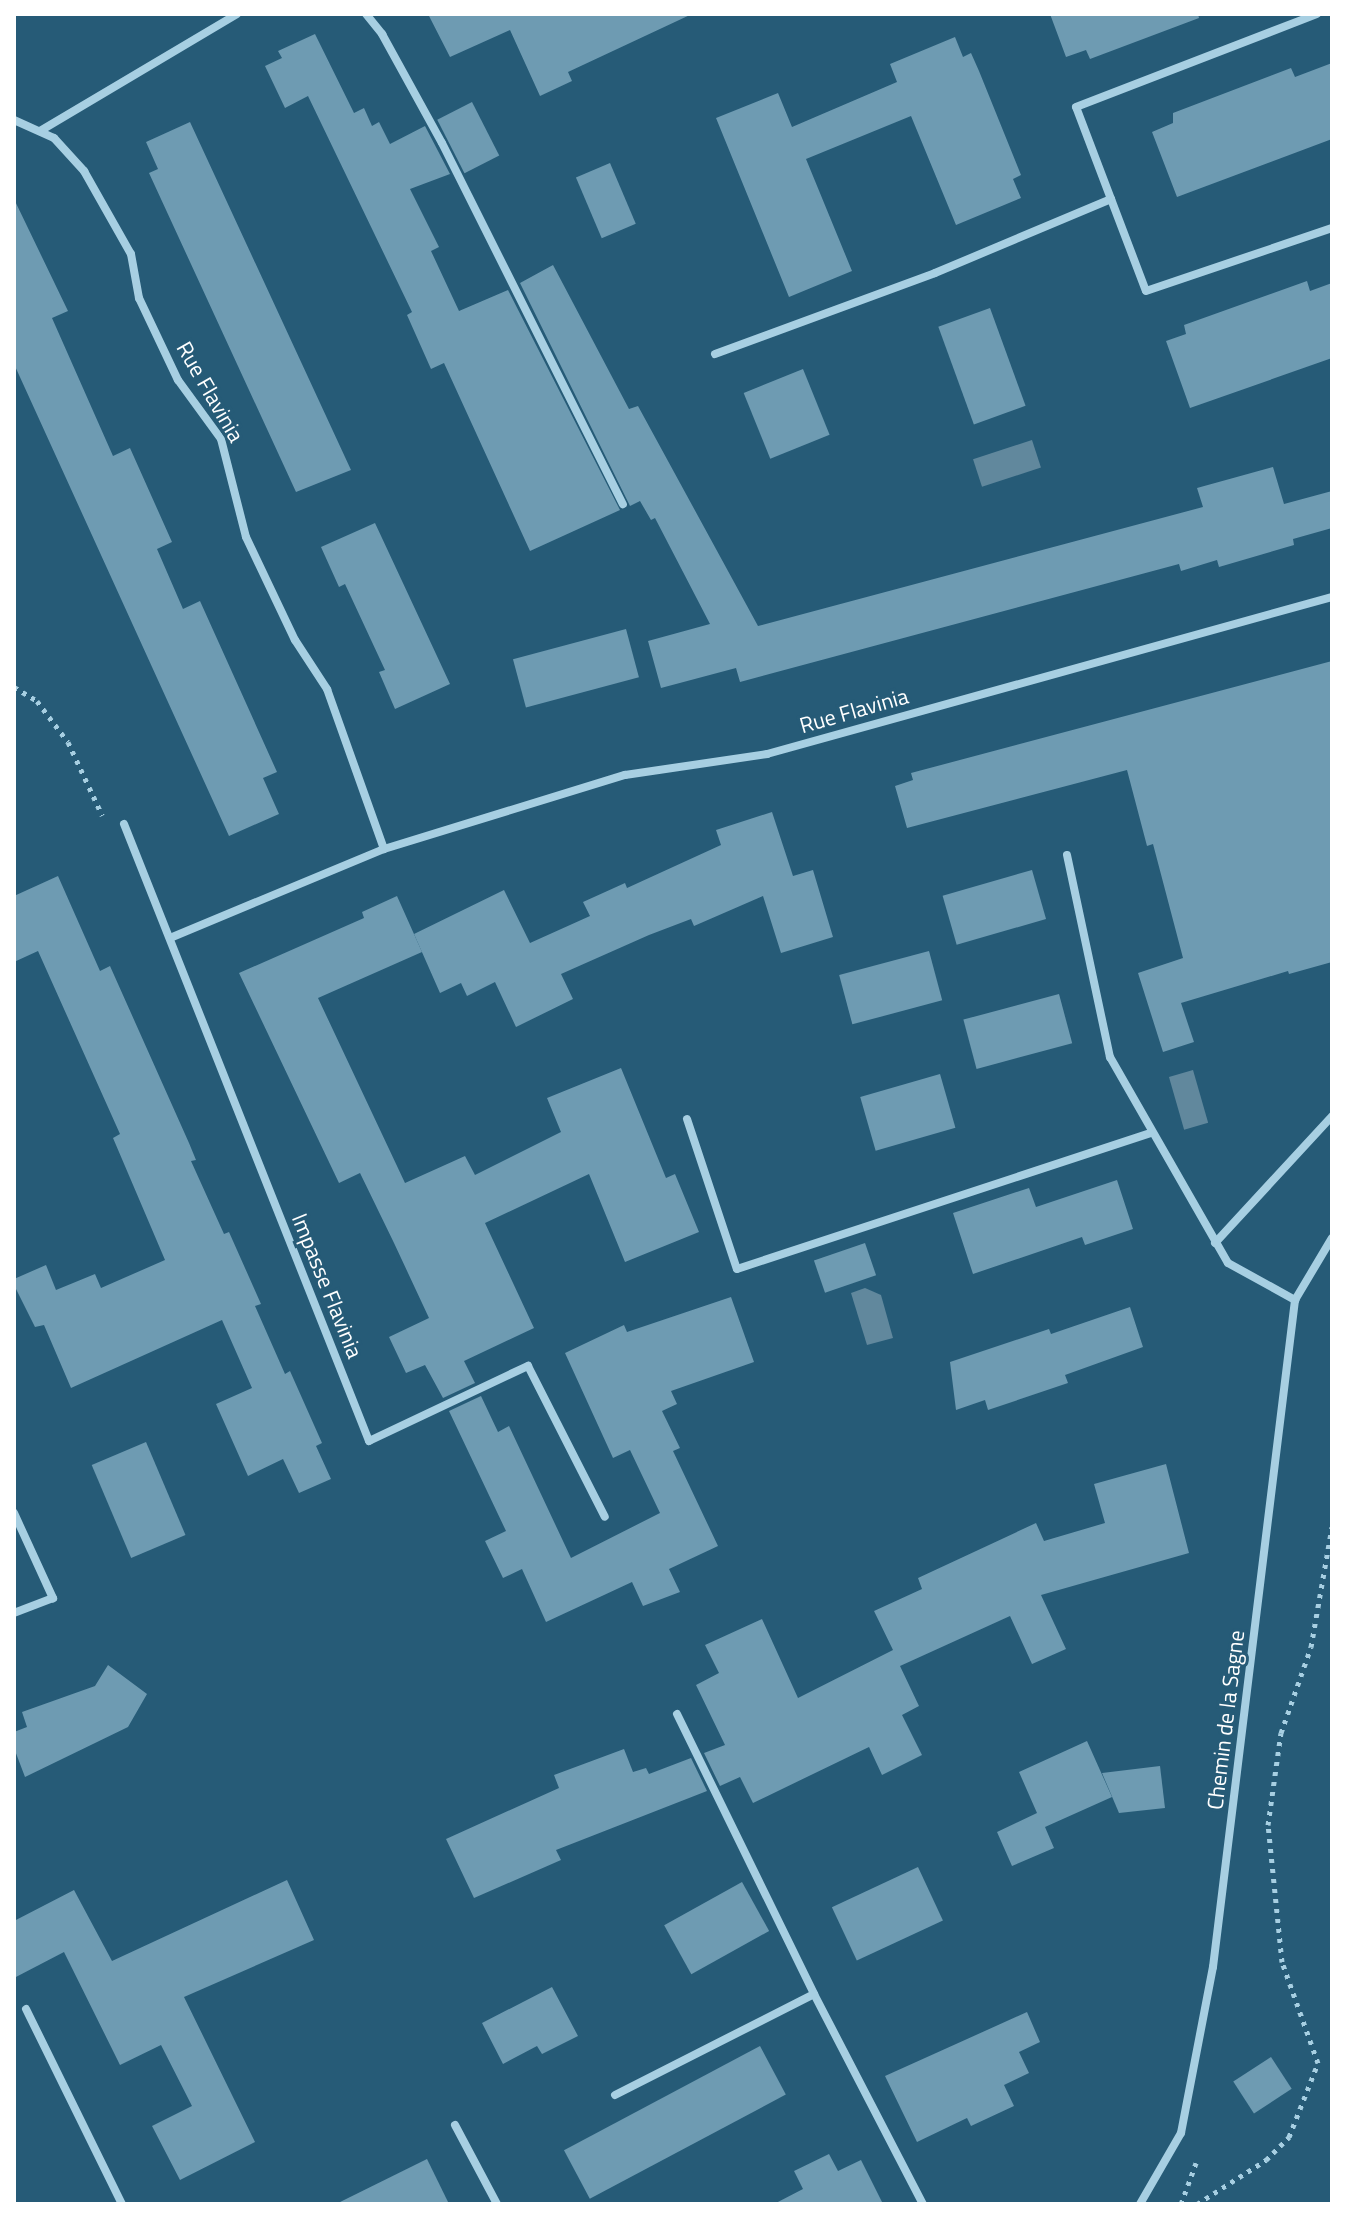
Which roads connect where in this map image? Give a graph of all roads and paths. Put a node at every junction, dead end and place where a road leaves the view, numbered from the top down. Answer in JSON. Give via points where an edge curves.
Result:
{"nodes":[{"id":1,"x":237,"y":14,"type":"edge"},
{"id":2,"x":366,"y":14,"type":"edge"},
{"id":3,"x":1317,"y":14,"type":"edge"},
{"id":4,"x":14,"y":120,"type":"edge"},
{"id":5,"x":40,"y":131,"type":"junction"},
{"id":6,"x":1111,"y":199,"type":"junction"},
{"id":7,"x":1332,"y":228,"type":"edge"},
{"id":8,"x":715,"y":354,"type":"dead end"},
{"id":9,"x":623,"y":504,"type":"dead end"},
{"id":10,"x":1332,"y":597,"type":"edge"},
{"id":11,"x":14,"y":687,"type":"edge"},
{"id":12,"x":124,"y":824,"type":"joint"},
{"id":13,"x":384,"y":849,"type":"junction"},
{"id":14,"x":1067,"y":855,"type":"dead end"},
{"id":15,"x":170,"y":938,"type":"junction"},
{"id":16,"x":1332,"y":1116,"type":"edge"},
{"id":17,"x":687,"y":1119,"type":"dead end"},
{"id":18,"x":1150,"y":1133,"type":"junction"},
{"id":19,"x":1332,"y":1238,"type":"edge"},
{"id":20,"x":1215,"y":1243,"type":"junction"},
{"id":21,"x":1295,"y":1300,"type":"junction"},
{"id":22,"x":14,"y":1513,"type":"edge"},
{"id":23,"x":605,"y":1517,"type":"dead end"},
{"id":24,"x":1332,"y":1527,"type":"edge"},
{"id":25,"x":14,"y":1613,"type":"edge"},
{"id":26,"x":677,"y":1714,"type":"dead end"},
{"id":27,"x":814,"y":1994,"type":"junction"},
{"id":28,"x":26,"y":2009,"type":"dead end"},
{"id":29,"x":615,"y":2095,"type":"dead end"},
{"id":30,"x":455,"y":2125,"type":"dead end"},
{"id":31,"x":122,"y":2204,"type":"edge"},
{"id":32,"x":497,"y":2204,"type":"edge"},
{"id":33,"x":923,"y":2204,"type":"edge"},
{"id":34,"x":1140,"y":2204,"type":"edge"},
{"id":35,"x":1197,"y":2204,"type":"edge"}],
"edges":[{"from":1,"to":5,"type":"street"},
{"from":2,"to":9,"type":"street","via":[[442,143]]},
{"from":3,"to":6,"type":"street","via":[[1076,107]]},
{"from":4,"to":5,"type":"street","name":"Rue Flavinia"},
{"from":5,"to":13,"type":"street","name":"Rue Flavinia","via":[[54,138],[84,171],[131,254],[139,298],[178,380],[221,439],[246,537],[295,640],[327,689]]},
{"from":6,"to":7,"type":"street","via":[[1146,291]]},
{"from":6,"to":8,"type":"street","via":[[935,273]]},
{"from":10,"to":13,"type":"street","name":"Rue Flavinia","via":[[767,754],[625,775]]},
{"from":11,"to":12,"type":"path","via":[[37,701],[68,742],[103,817]]},
{"from":12,"to":15,"type":"street","name":"Impasse Flavinia"},
{"from":13,"to":15,"type":"street","name":"Rue Flavinia"},
{"from":14,"to":18,"type":"street","via":[[1110,1057]]},
{"from":15,"to":23,"type":"street","name":"Impasse Flavinia","via":[[369,1441],[528,1366]]},
{"from":16,"to":20,"type":"street"},
{"from":17,"to":18,"type":"street","via":[[737,1269]]},
{"from":18,"to":20,"type":"street"},
{"from":19,"to":21,"type":"street","name":"Chemin de la Sagne"},
{"from":20,"to":21,"type":"street","via":[[1228,1263]]},
{"from":21,"to":34,"type":"street","name":"Chemin de la Sagne","via":[[1213,1967],[1181,2133]]},
{"from":22,"to":25,"type":"street","via":[[53,1598]]},
{"from":24,"to":35,"type":"path","via":[[1311,1647],[1281,1733],[1268,1825],[1282,1962],[1318,2063],[1289,2137],[1266,2160]]},
{"from":26,"to":27,"type":"street"},
{"from":27,"to":29,"type":"street"},
{"from":27,"to":33,"type":"street"},
{"from":28,"to":31,"type":"street"},
{"from":30,"to":32,"type":"street"}]}
